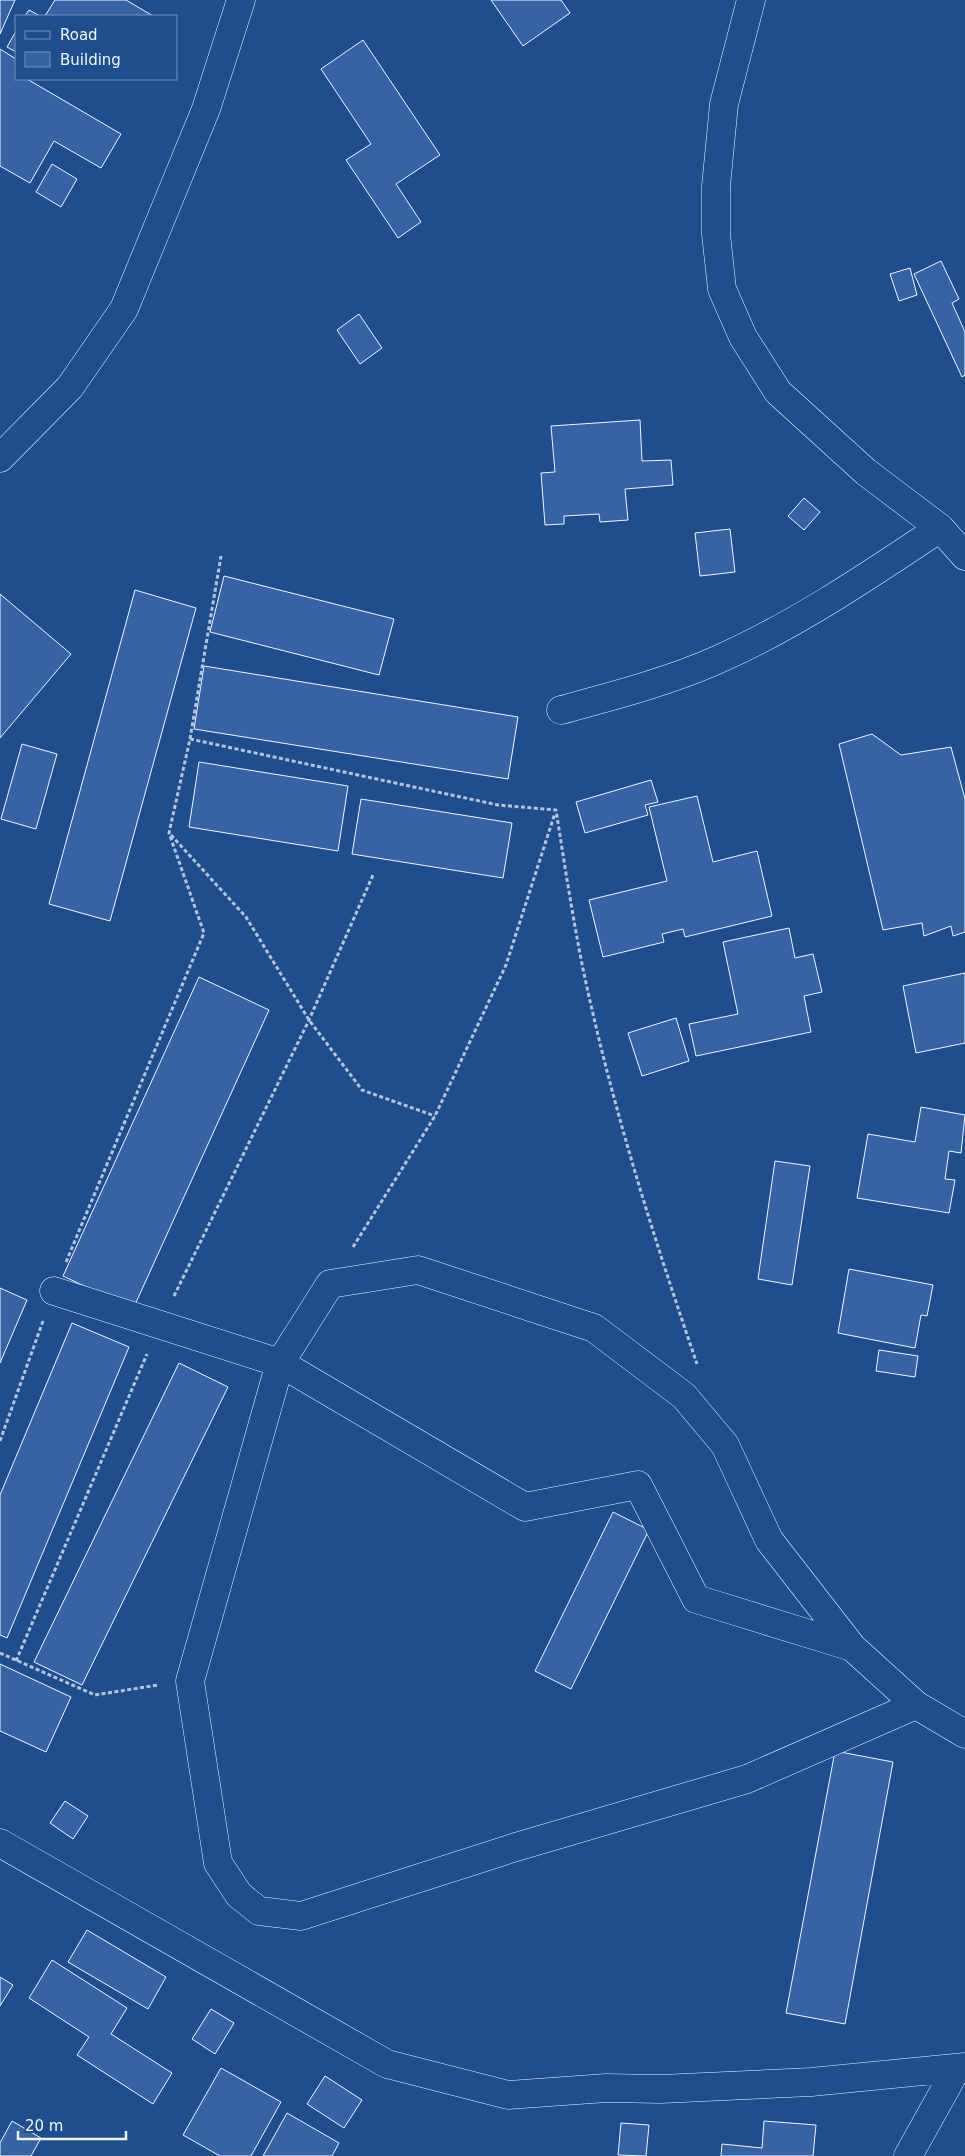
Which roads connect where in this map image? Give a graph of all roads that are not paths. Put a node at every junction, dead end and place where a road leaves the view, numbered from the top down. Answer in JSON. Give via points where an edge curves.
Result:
{"nodes":[{"id":1,"x":241,"y":0,"type":"edge"},
{"id":2,"x":751,"y":0,"type":"edge"},
{"id":3,"x":0,"y":458,"type":"edge"},
{"id":4,"x":940,"y":528,"type":"junction"},
{"id":5,"x":965,"y":556,"type":"edge"},
{"id":6,"x":561,"y":710,"type":"dead end"},
{"id":7,"x":54,"y":1291,"type":"road end"},
{"id":8,"x":280,"y":1362,"type":"junction"},
{"id":9,"x":852,"y":1647,"type":"junction"},
{"id":10,"x":916,"y":1705,"type":"junction"},
{"id":11,"x":965,"y":1734,"type":"edge"},
{"id":12,"x":0,"y":1843,"type":"edge"},
{"id":13,"x":961,"y":2067,"type":"edge"},
{"id":14,"x":908,"y":2156,"type":"edge"}],
"edges":[{"from":1,"to":3,"type":"street","via":[[206,109],[124,309],[70,387]]},
{"from":2,"to":4,"type":"street","via":[[724,104],[716,186],[716,234],[722,289],[743,337],[778,392],[866,472]]},
{"from":4,"to":5,"type":"street"},
{"from":4,"to":6,"type":"street","via":[[830,601],[717,660],[633,690]]},
{"from":7,"to":8,"type":"street"},
{"from":8,"to":9,"type":"street","via":[[525,1507],[638,1485],[696,1599]]},
{"from":8,"to":9,"type":"street","via":[[330,1284],[418,1270],[594,1328],[684,1396],[725,1445],[769,1540]]},
{"from":8,"to":10,"type":"street","via":[[190,1681],[218,1863],[239,1895],[259,1911],[302,1916],[516,1847],[747,1779]]},
{"from":9,"to":10,"type":"street"},
{"from":10,"to":11,"type":"street"},
{"from":12,"to":13,"type":"street","via":[[387,2064],[508,2095],[606,2088],[661,2089],[811,2082]]},
{"from":13,"to":14,"type":"street"}]}
